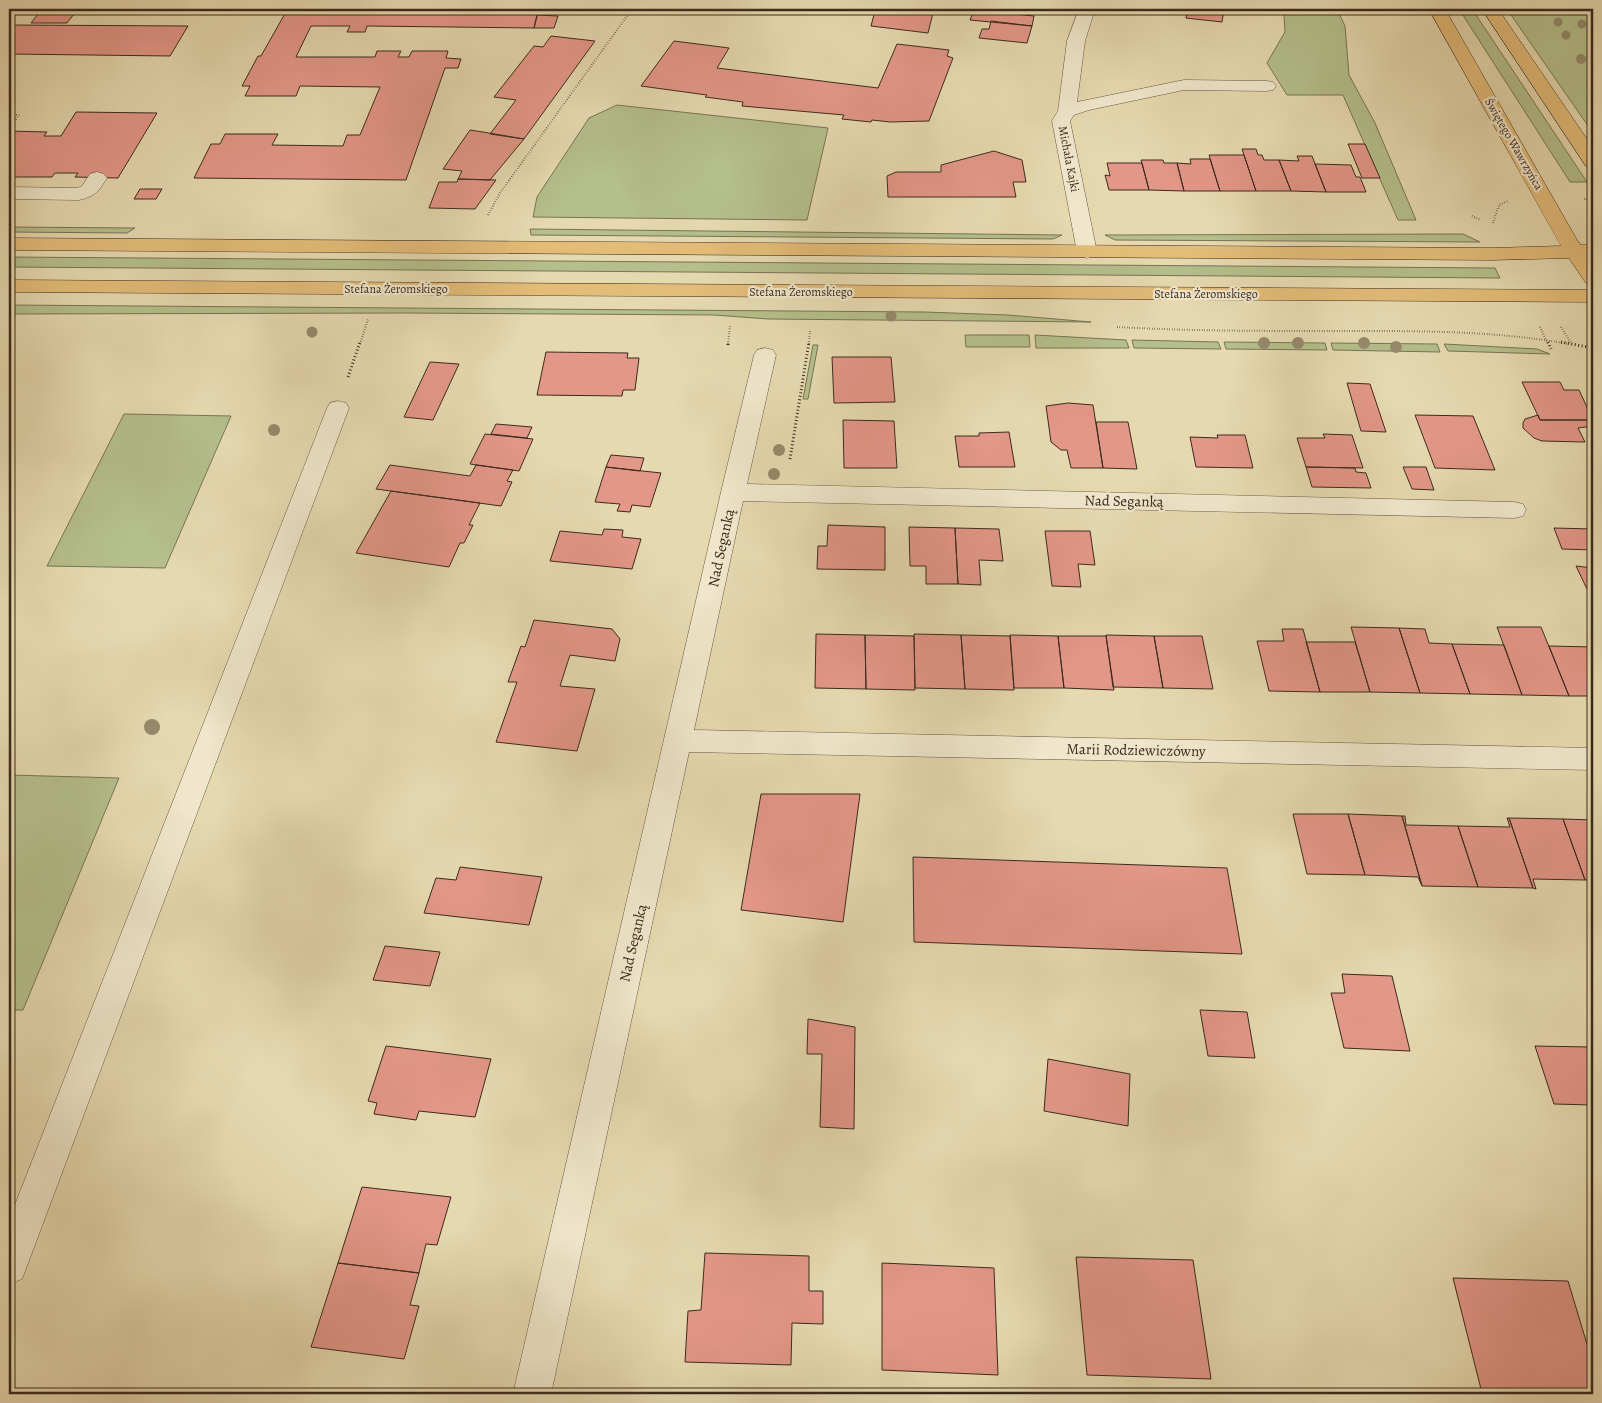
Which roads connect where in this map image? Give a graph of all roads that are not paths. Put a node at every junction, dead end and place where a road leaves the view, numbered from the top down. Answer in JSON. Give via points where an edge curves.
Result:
{"nodes":[{"id":1,"x":1087,"y":9,"type":"edge"},
{"id":2,"x":1436,"y":9,"type":"edge"},
{"id":3,"x":1490,"y":9,"type":"edge"},
{"id":4,"x":1267,"y":86,"type":"dead end"},
{"id":5,"x":1067,"y":111,"type":"junction"},
{"id":6,"x":1593,"y":162,"type":"edge"},
{"id":7,"x":97,"y":178,"type":"dead end"},
{"id":8,"x":9,"y":193,"type":"edge"},
{"id":9,"x":9,"y":244,"type":"edge"},
{"id":10,"x":1087,"y":252,"type":"junction"},
{"id":11,"x":1584,"y":252,"type":"edge"},
{"id":12,"x":1593,"y":279,"type":"edge"},
{"id":13,"x":9,"y":286,"type":"edge"},
{"id":14,"x":1593,"y":296,"type":"edge"},
{"id":15,"x":765,"y":355,"type":"dead end"},
{"id":16,"x":338,"y":408,"type":"road end"},
{"id":17,"x":734,"y":492,"type":"junction"},
{"id":18,"x":1514,"y":510,"type":"dead end"},
{"id":19,"x":678,"y":741,"type":"junction"},
{"id":20,"x":1593,"y":758,"type":"edge"},
{"id":21,"x":9,"y":1266,"type":"edge"},
{"id":22,"x":532,"y":1394,"type":"edge"}],
"edges":[{"from":1,"to":5,"type":"street","name":"Michała Kajki","via":[[1076,41]]},
{"from":2,"to":11,"type":"main road","name":"Świętego Wawrzyńca"},
{"from":3,"to":6,"type":"main road"},
{"from":4,"to":5,"type":"street","via":[[1184,85]]},
{"from":5,"to":10,"type":"street","name":"Michała Kajki","via":[[1061,122]]},
{"from":7,"to":8,"type":"street","via":[[89,190],[78,194]]},
{"from":9,"to":10,"type":"main road"},
{"from":10,"to":11,"type":"main road"},
{"from":11,"to":12,"type":"main road","name":"Świętego Wawrzyńca"},
{"from":13,"to":14,"type":"main road","name":"Stefana Żeromskiego"},
{"from":15,"to":17,"type":"street","name":"Nad Seganką"},
{"from":16,"to":21,"type":"street"},
{"from":17,"to":18,"type":"street","name":"Nad Seganką"},
{"from":17,"to":19,"type":"street","name":"Nad Seganką"},
{"from":19,"to":20,"type":"street","name":"Marii Rodziewiczówny"},
{"from":19,"to":22,"type":"street","name":"Nad Seganką"}]}
